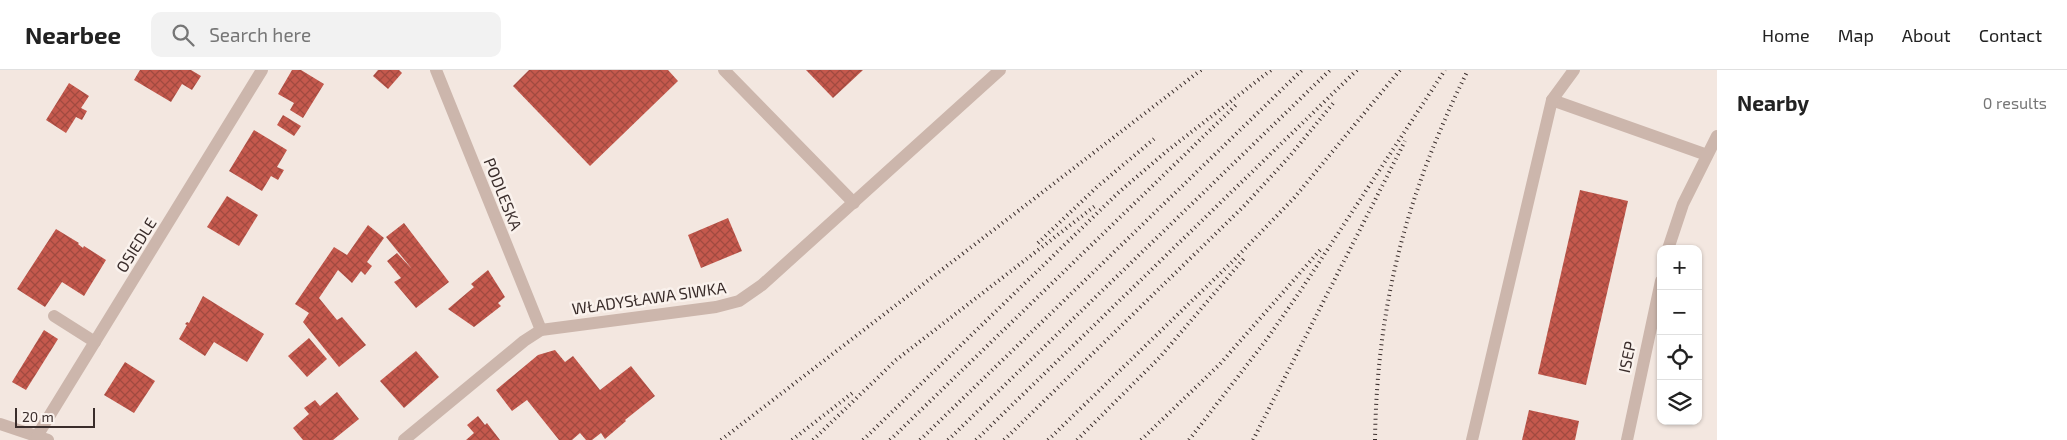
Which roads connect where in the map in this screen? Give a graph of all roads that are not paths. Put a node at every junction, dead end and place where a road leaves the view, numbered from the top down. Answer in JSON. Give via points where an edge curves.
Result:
{"nodes":[{"id":1,"x":262,"y":70,"type":"edge"},
{"id":2,"x":436,"y":70,"type":"edge"},
{"id":3,"x":724,"y":70,"type":"edge"},
{"id":4,"x":1000,"y":70,"type":"edge"},
{"id":5,"x":1574,"y":70,"type":"edge"},
{"id":6,"x":1552,"y":100,"type":"junction"},
{"id":7,"x":1717,"y":136,"type":"edge"},
{"id":8,"x":1707,"y":155,"type":"junction"},
{"id":9,"x":854,"y":204,"type":"junction"},
{"id":10,"x":1669,"y":245,"type":"edge"},
{"id":11,"x":1659,"y":290,"type":"edge"},
{"id":12,"x":54,"y":316,"type":"dead end"},
{"id":13,"x":540,"y":330,"type":"junction"},
{"id":14,"x":95,"y":342,"type":"junction"},
{"id":15,"x":0,"y":424,"type":"edge"},
{"id":16,"x":43,"y":438,"type":"edge"},
{"id":17,"x":404,"y":440,"type":"edge"},
{"id":18,"x":1472,"y":440,"type":"edge"},
{"id":19,"x":1628,"y":440,"type":"edge"}],
"edges":[{"from":1,"to":14,"type":"street","name":"OSIEDLE"},
{"from":2,"to":13,"type":"street","name":"PODLESKA"},
{"from":3,"to":9,"type":"street"},
{"from":4,"to":9,"type":"street","name":"WŁADYSŁAWA SIWKA"},
{"from":5,"to":6,"type":"street"},
{"from":6,"to":8,"type":"street"},
{"from":6,"to":18,"type":"street"},
{"from":7,"to":8,"type":"street"},
{"from":8,"to":10,"type":"street","via":[[1683,204]]},
{"from":9,"to":13,"type":"street","name":"WŁADYSŁAWA SIWKA","via":[[762,285],[739,301],[716,307]]},
{"from":11,"to":19,"type":"street","name":"ISEP"},
{"from":12,"to":14,"type":"street"},
{"from":13,"to":17,"type":"street","name":"WŁADYSŁAWA SIWKA"},
{"from":14,"to":16,"type":"street","name":"OSIEDLE"},
{"from":15,"to":16,"type":"street"}]}
